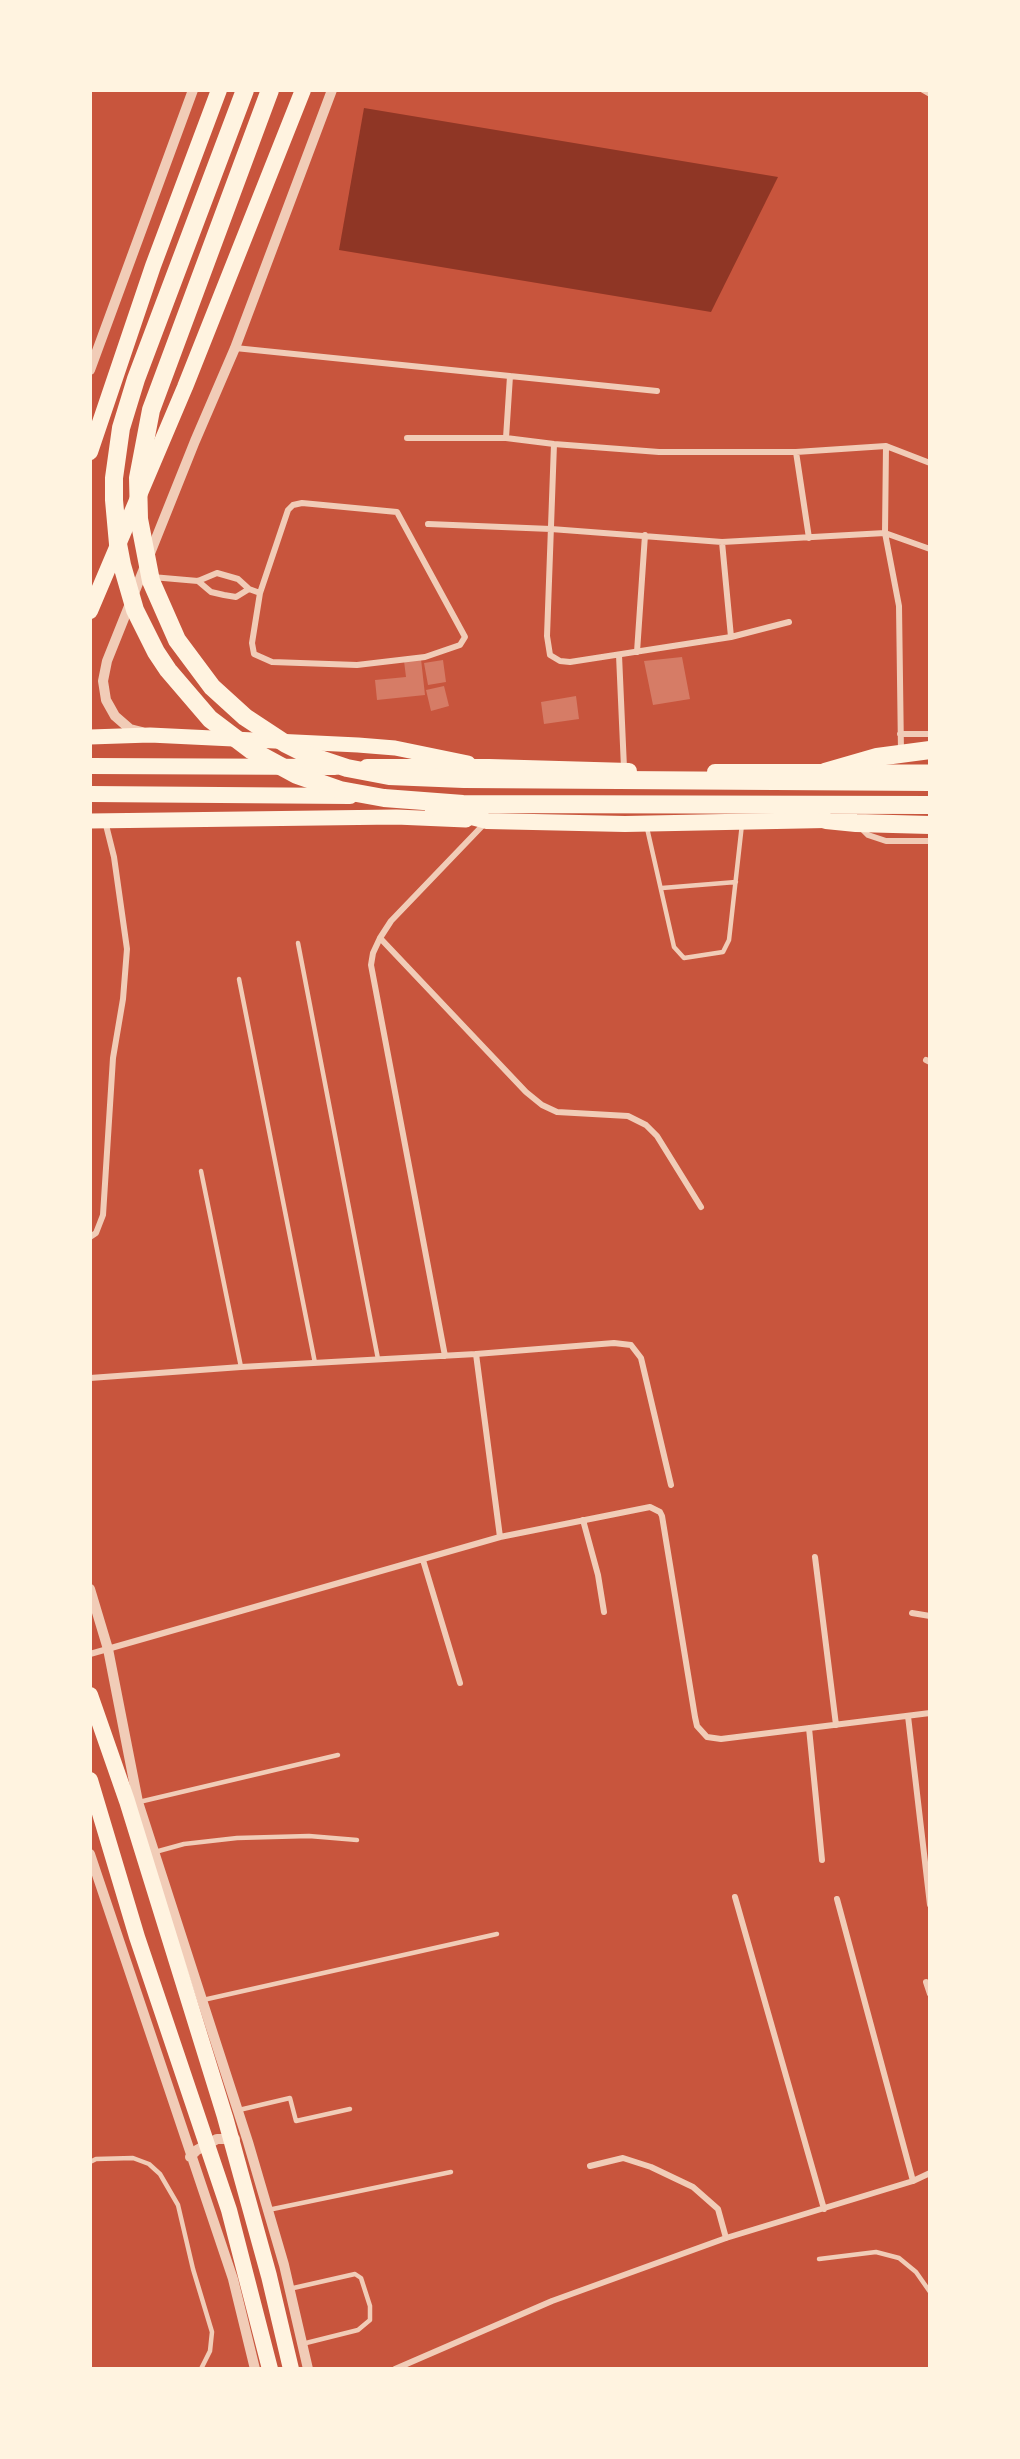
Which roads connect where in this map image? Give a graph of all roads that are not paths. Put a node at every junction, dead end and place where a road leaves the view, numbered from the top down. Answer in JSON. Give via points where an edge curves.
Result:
{"nodes":[{"id":1,"x":193,"y":90,"type":"edge"},
{"id":2,"x":219,"y":90,"type":"edge"},
{"id":3,"x":245,"y":90,"type":"edge"},
{"id":4,"x":270,"y":90,"type":"edge"},
{"id":5,"x":303,"y":90,"type":"edge"},
{"id":6,"x":332,"y":90,"type":"edge"},
{"id":7,"x":923,"y":90,"type":"edge"},
{"id":8,"x":930,"y":94,"type":"edge"},
{"id":9,"x":235,"y":348,"type":"junction"},
{"id":10,"x":90,"y":370,"type":"edge"},
{"id":11,"x":510,"y":376,"type":"junction"},
{"id":12,"x":657,"y":392,"type":"dead end"},
{"id":13,"x":407,"y":438,"type":"dead end"},
{"id":14,"x":506,"y":438,"type":"junction"},
{"id":15,"x":554,"y":444,"type":"junction"},
{"id":16,"x":886,"y":446,"type":"junction"},
{"id":17,"x":90,"y":452,"type":"edge"},
{"id":18,"x":796,"y":452,"type":"junction"},
{"id":19,"x":930,"y":463,"type":"edge"},
{"id":20,"x":428,"y":524,"type":"dead end"},
{"id":21,"x":551,"y":529,"type":"junction"},
{"id":22,"x":885,"y":533,"type":"junction"},
{"id":23,"x":645,"y":535,"type":"junction"},
{"id":24,"x":809,"y":538,"type":"junction"},
{"id":25,"x":722,"y":542,"type":"junction"},
{"id":26,"x":930,"y":549,"type":"edge"},
{"id":27,"x":141,"y":576,"type":"junction"},
{"id":28,"x":198,"y":581,"type":"junction"},
{"id":29,"x":249,"y":589,"type":"junction"},
{"id":30,"x":260,"y":593,"type":"junction"},
{"id":31,"x":90,"y":611,"type":"edge"},
{"id":32,"x":789,"y":622,"type":"dead end"},
{"id":33,"x":731,"y":637,"type":"junction"},
{"id":34,"x":637,"y":652,"type":"junction"},
{"id":35,"x":619,"y":655,"type":"junction"},
{"id":36,"x":900,"y":734,"type":"junction"},
{"id":37,"x":930,"y":734,"type":"edge"},
{"id":38,"x":150,"y":735,"type":"junction"},
{"id":39,"x":90,"y":737,"type":"edge"},
{"id":40,"x":930,"y":750,"type":"edge"},
{"id":41,"x":901,"y":752,"type":"junction"},
{"id":42,"x":90,"y":766,"type":"edge"},
{"id":43,"x":489,"y":767,"type":"junction"},
{"id":44,"x":624,"y":771,"type":"junction"},
{"id":45,"x":825,"y":772,"type":"junction"},
{"id":46,"x":930,"y":772,"type":"edge"},
{"id":47,"x":930,"y":782,"type":"edge"},
{"id":48,"x":90,"y":794,"type":"edge"},
{"id":49,"x":930,"y":805,"type":"edge"},
{"id":50,"x":930,"y":818,"type":"edge"},
{"id":51,"x":98,"y":820,"type":"edge"},
{"id":52,"x":826,"y":820,"type":"junction"},
{"id":53,"x":487,"y":821,"type":"junction"},
{"id":54,"x":743,"y":822,"type":"junction"},
{"id":55,"x":646,"y":823,"type":"junction"},
{"id":56,"x":856,"y":824,"type":"junction"},
{"id":57,"x":930,"y":825,"type":"edge"},
{"id":58,"x":930,"y":841,"type":"edge"},
{"id":59,"x":736,"y":882,"type":"junction"},
{"id":60,"x":662,"y":888,"type":"junction"},
{"id":61,"x":380,"y":938,"type":"junction"},
{"id":62,"x":298,"y":943,"type":"dead end"},
{"id":63,"x":239,"y":979,"type":"dead end"},
{"id":64,"x":201,"y":1171,"type":"dead end"},
{"id":65,"x":701,"y":1207,"type":"dead end"},
{"id":66,"x":90,"y":1237,"type":"edge"},
{"id":67,"x":476,"y":1354,"type":"junction"},
{"id":68,"x":445,"y":1356,"type":"junction"},
{"id":69,"x":378,"y":1359,"type":"junction"},
{"id":70,"x":315,"y":1363,"type":"junction"},
{"id":71,"x":241,"y":1367,"type":"junction"},
{"id":72,"x":90,"y":1378,"type":"edge"},
{"id":73,"x":671,"y":1485,"type":"dead end"},
{"id":74,"x":583,"y":1520,"type":"junction"},
{"id":75,"x":501,"y":1537,"type":"junction"},
{"id":76,"x":815,"y":1557,"type":"dead end"},
{"id":77,"x":423,"y":1560,"type":"junction"},
{"id":78,"x":90,"y":1589,"type":"edge"},
{"id":79,"x":604,"y":1612,"type":"dead end"},
{"id":80,"x":912,"y":1613,"type":"dead end"},
{"id":81,"x":930,"y":1616,"type":"edge"},
{"id":82,"x":108,"y":1649,"type":"junction"},
{"id":83,"x":90,"y":1654,"type":"edge"},
{"id":84,"x":460,"y":1683,"type":"dead end"},
{"id":85,"x":90,"y":1695,"type":"edge"},
{"id":86,"x":930,"y":1713,"type":"edge"},
{"id":87,"x":908,"y":1716,"type":"junction"},
{"id":88,"x":836,"y":1725,"type":"junction"},
{"id":89,"x":809,"y":1728,"type":"junction"},
{"id":90,"x":338,"y":1755,"type":"dead end"},
{"id":91,"x":90,"y":1780,"type":"edge"},
{"id":92,"x":138,"y":1802,"type":"junction"},
{"id":93,"x":357,"y":1840,"type":"dead end"},
{"id":94,"x":155,"y":1852,"type":"junction"},
{"id":95,"x":90,"y":1854,"type":"edge"},
{"id":96,"x":822,"y":1860,"type":"dead end"},
{"id":97,"x":94,"y":1877,"type":"edge"},
{"id":98,"x":735,"y":1897,"type":"dead end"},
{"id":99,"x":837,"y":1899,"type":"dead end"},
{"id":100,"x":930,"y":1905,"type":"edge"},
{"id":101,"x":497,"y":1934,"type":"dead end"},
{"id":102,"x":926,"y":1982,"type":"dead end"},
{"id":103,"x":930,"y":1994,"type":"edge"},
{"id":104,"x":203,"y":2000,"type":"junction"},
{"id":105,"x":350,"y":2109,"type":"dead end"},
{"id":106,"x":239,"y":2110,"type":"junction"},
{"id":107,"x":248,"y":2142,"type":"junction"},
{"id":108,"x":190,"y":2157,"type":"junction"},
{"id":109,"x":90,"y":2162,"type":"edge"},
{"id":110,"x":590,"y":2166,"type":"dead end"},
{"id":111,"x":451,"y":2172,"type":"dead end"},
{"id":112,"x":930,"y":2173,"type":"edge"},
{"id":113,"x":913,"y":2181,"type":"junction"},
{"id":114,"x":824,"y":2209,"type":"junction"},
{"id":115,"x":268,"y":2210,"type":"junction"},
{"id":116,"x":726,"y":2238,"type":"junction"},
{"id":117,"x":819,"y":2259,"type":"dead end"},
{"id":118,"x":289,"y":2289,"type":"junction"},
{"id":119,"x":930,"y":2292,"type":"edge"},
{"id":120,"x":302,"y":2344,"type":"junction"},
{"id":121,"x":201,"y":2369,"type":"edge"},
{"id":122,"x":255,"y":2369,"type":"edge"},
{"id":123,"x":270,"y":2369,"type":"edge"},
{"id":124,"x":291,"y":2369,"type":"edge"},
{"id":125,"x":308,"y":2369,"type":"edge"},
{"id":126,"x":395,"y":2369,"type":"edge"}],
"edges":[{"from":1,"to":10,"type":"street"},
{"from":2,"to":17,"type":"highway","via":[[153,266]]},
{"from":3,"to":49,"type":"highway","via":[[133,387],[121,428],[114,478],[118,544],[135,610],[168,670],[210,719],[251,750],[297,775],[340,790],[384,798],[475,804]]},
{"from":4,"to":47,"type":"highway","via":[[151,410],[138,478],[141,539],[151,580],[177,640],[212,687],[245,717],[286,744],[347,768],[389,776]]},
{"from":5,"to":31,"type":"highway","via":[[185,387]]},
{"from":6,"to":9,"type":"street"},
{"from":7,"to":8,"type":"street"},
{"from":9,"to":11,"type":"street"},
{"from":9,"to":27,"type":"street"},
{"from":11,"to":12,"type":"street"},
{"from":11,"to":14,"type":"street"},
{"from":13,"to":14,"type":"street"},
{"from":14,"to":15,"type":"street"},
{"from":15,"to":18,"type":"street","via":[[659,452]]},
{"from":15,"to":21,"type":"street"},
{"from":16,"to":18,"type":"street"},
{"from":16,"to":19,"type":"street"},
{"from":16,"to":22,"type":"street"},
{"from":18,"to":24,"type":"street"},
{"from":20,"to":21,"type":"street"},
{"from":21,"to":23,"type":"street"},
{"from":21,"to":35,"type":"street","via":[[547,636],[550,655],[570,662]]},
{"from":22,"to":24,"type":"street"},
{"from":22,"to":26,"type":"street"},
{"from":22,"to":36,"type":"street","via":[[899,606]]},
{"from":23,"to":25,"type":"street"},
{"from":23,"to":34,"type":"street"},
{"from":24,"to":25,"type":"street"},
{"from":25,"to":33,"type":"street"},
{"from":27,"to":28,"type":"street"},
{"from":27,"to":38,"type":"street","via":[[107,661],[103,681],[106,700],[115,716],[130,729]]},
{"from":28,"to":29,"type":"street","via":[[217,573],[238,579]]},
{"from":28,"to":29,"type":"street","via":[[211,592],[236,597]]},
{"from":29,"to":30,"type":"street"},
{"from":30,"to":30,"type":"street","via":[[293,505],[397,512],[465,637],[460,645],[425,657],[357,665],[272,662],[254,654],[252,643]]},
{"from":32,"to":33,"type":"street"},
{"from":33,"to":34,"type":"street"},
{"from":34,"to":35,"type":"street"},
{"from":35,"to":44,"type":"street"},
{"from":36,"to":37,"type":"street"},
{"from":36,"to":41,"type":"street"},
{"from":38,"to":39,"type":"main road"},
{"from":38,"to":43,"type":"main road","via":[[395,748]]},
{"from":40,"to":41,"type":"highway"},
{"from":41,"to":45,"type":"highway"},
{"from":42,"to":43,"type":"highway"},
{"from":43,"to":44,"type":"highway"},
{"from":44,"to":45,"type":"highway"},
{"from":45,"to":46,"type":"main road"},
{"from":48,"to":53,"type":"highway","via":[[394,797]]},
{"from":50,"to":52,"type":"main road"},
{"from":51,"to":53,"type":"main road","via":[[396,817]]},
{"from":51,"to":66,"type":"street","via":[[114,857],[127,949],[113,1058],[103,1215],[96,1233]]},
{"from":52,"to":54,"type":"highway"},
{"from":52,"to":56,"type":"highway"},
{"from":53,"to":55,"type":"highway"},
{"from":53,"to":61,"type":"street","via":[[391,921]]},
{"from":54,"to":55,"type":"highway"},
{"from":54,"to":59,"type":"lane"},
{"from":55,"to":60,"type":"lane"},
{"from":56,"to":57,"type":"highway"},
{"from":56,"to":58,"type":"street","via":[[868,835],[886,841]]},
{"from":59,"to":60,"type":"lane"},
{"from":59,"to":60,"type":"lane","via":[[729,940],[723,952],[684,958],[674,947]]},
{"from":61,"to":65,"type":"street","via":[[542,1105],[557,1112],[628,1116],[646,1125],[657,1136]]},
{"from":61,"to":68,"type":"street","via":[[371,966]]},
{"from":62,"to":69,"type":"lane"},
{"from":63,"to":70,"type":"lane"},
{"from":64,"to":71,"type":"lane"},
{"from":67,"to":68,"type":"street"},
{"from":67,"to":73,"type":"street","via":[[631,1345],[641,1358]]},
{"from":67,"to":75,"type":"street"},
{"from":68,"to":69,"type":"street"},
{"from":69,"to":70,"type":"street"},
{"from":70,"to":71,"type":"street"},
{"from":71,"to":72,"type":"street"},
{"from":74,"to":75,"type":"street"},
{"from":74,"to":79,"type":"street"},
{"from":74,"to":89,"type":"street","via":[[650,1507],[660,1512],[700,1731],[707,1737],[721,1739]]},
{"from":75,"to":77,"type":"street"},
{"from":76,"to":88,"type":"street"},
{"from":77,"to":82,"type":"street"},
{"from":77,"to":84,"type":"street"},
{"from":78,"to":82,"type":"street"},
{"from":80,"to":81,"type":"street"},
{"from":82,"to":83,"type":"street"},
{"from":82,"to":92,"type":"street"},
{"from":85,"to":124,"type":"highway","via":[[225,2117]]},
{"from":86,"to":87,"type":"street"},
{"from":87,"to":88,"type":"street"},
{"from":87,"to":100,"type":"street"},
{"from":88,"to":89,"type":"street"},
{"from":89,"to":96,"type":"street"},
{"from":90,"to":92,"type":"lane"},
{"from":91,"to":123,"type":"highway","via":[[137,1937],[229,2210]]},
{"from":92,"to":94,"type":"street"},
{"from":93,"to":94,"type":"lane","via":[[309,1836],[237,1838],[184,1844]]},
{"from":94,"to":104,"type":"street"},
{"from":95,"to":97,"type":"street"},
{"from":97,"to":108,"type":"street"},
{"from":98,"to":114,"type":"street"},
{"from":99,"to":113,"type":"street"},
{"from":101,"to":104,"type":"lane"},
{"from":102,"to":103,"type":"street"},
{"from":104,"to":106,"type":"street"},
{"from":105,"to":106,"type":"lane","via":[[296,2121],[290,2098]]},
{"from":106,"to":107,"type":"street"},
{"from":107,"to":108,"type":"street","via":[[217,2139]]},
{"from":107,"to":115,"type":"street"},
{"from":108,"to":122,"type":"street","via":[[232,2279]]},
{"from":109,"to":121,"type":"lane","via":[[96,2158],[133,2158],[149,2164],[160,2174],[178,2205],[212,2332],[210,2351]]},
{"from":110,"to":116,"type":"street","via":[[623,2158],[693,2187],[717,2209]]},
{"from":111,"to":115,"type":"lane"},
{"from":112,"to":113,"type":"street"},
{"from":113,"to":114,"type":"street"},
{"from":114,"to":116,"type":"street"},
{"from":115,"to":118,"type":"street"},
{"from":116,"to":126,"type":"street","via":[[552,2301]]},
{"from":117,"to":119,"type":"lane","via":[[876,2252],[898,2258],[916,2272]]},
{"from":118,"to":120,"type":"street"},
{"from":118,"to":120,"type":"lane","via":[[355,2274],[361,2278],[370,2306],[370,2320],[358,2330]]},
{"from":120,"to":125,"type":"street"}]}
